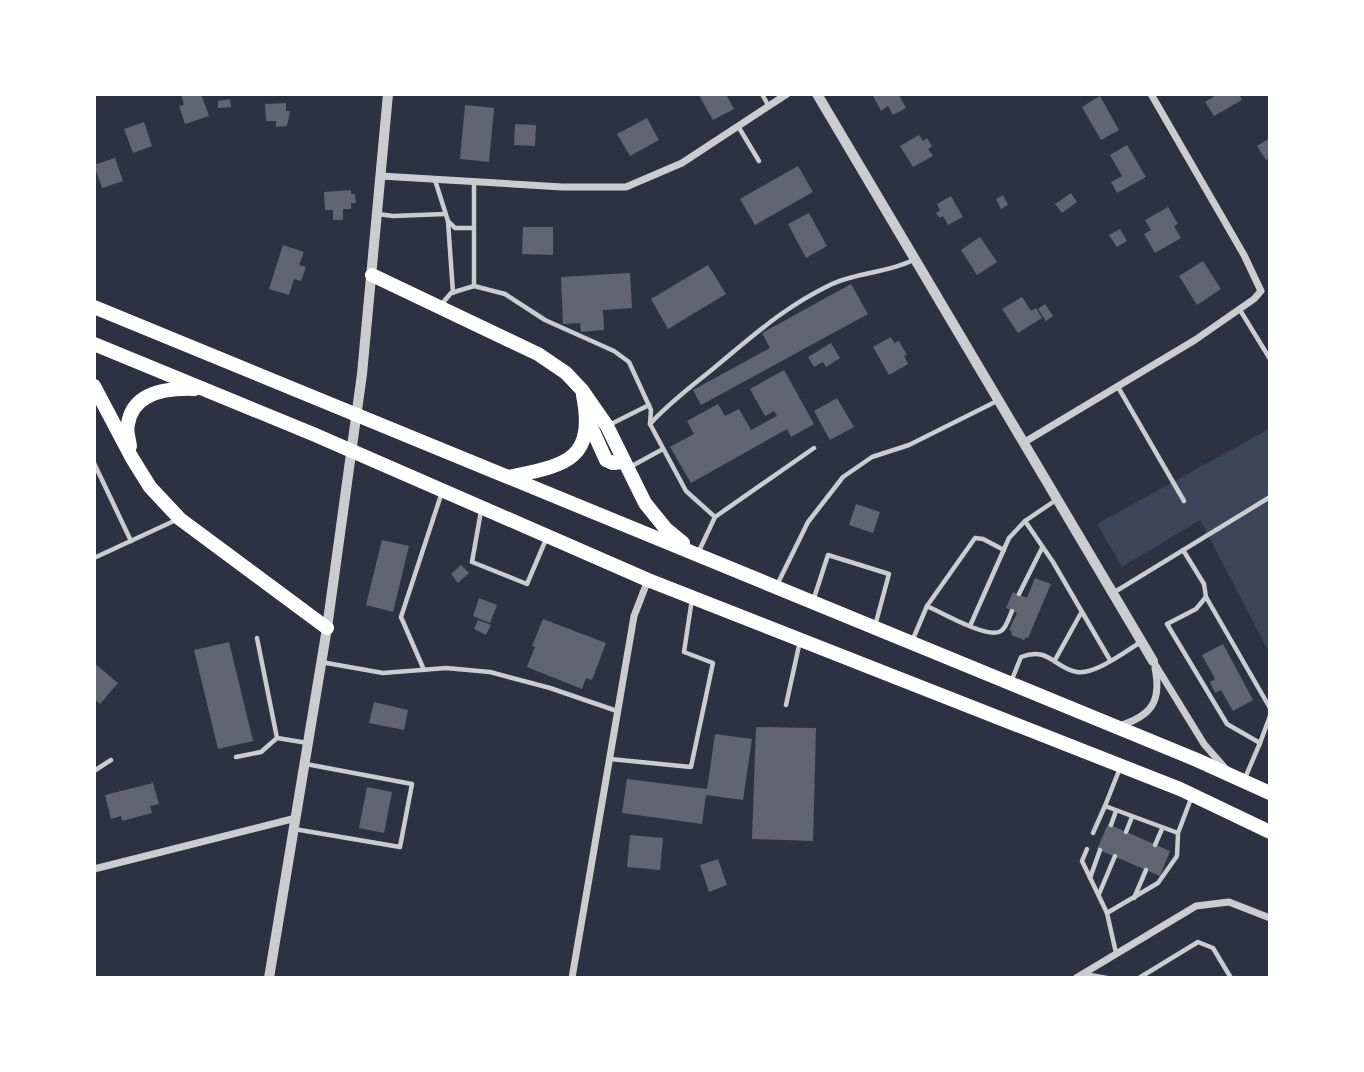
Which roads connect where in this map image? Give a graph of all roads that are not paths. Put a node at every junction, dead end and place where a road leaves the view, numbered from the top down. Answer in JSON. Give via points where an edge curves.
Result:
{"nodes":[{"id":1,"x":388,"y":94,"type":"edge"},
{"id":2,"x":762,"y":94,"type":"edge"},
{"id":3,"x":787,"y":94,"type":"edge"},
{"id":4,"x":817,"y":94,"type":"edge"},
{"id":5,"x":1151,"y":94,"type":"edge"},
{"id":6,"x":769,"y":106,"type":"junction"},
{"id":7,"x":738,"y":126,"type":"junction"},
{"id":8,"x":759,"y":161,"type":"dead end"},
{"id":9,"x":382,"y":176,"type":"junction"},
{"id":10,"x":435,"y":179,"type":"junction"},
{"id":11,"x":474,"y":181,"type":"junction"},
{"id":12,"x":378,"y":214,"type":"junction"},
{"id":13,"x":445,"y":214,"type":"junction"},
{"id":14,"x":448,"y":221,"type":"junction"},
{"id":15,"x":474,"y":228,"type":"junction"},
{"id":16,"x":914,"y":260,"type":"junction"},
{"id":17,"x":372,"y":275,"type":"junction"},
{"id":18,"x":474,"y":286,"type":"junction"},
{"id":19,"x":453,"y":293,"type":"junction"},
{"id":20,"x":94,"y":296,"type":"edge"},
{"id":21,"x":94,"y":307,"type":"edge"},
{"id":22,"x":439,"y":307,"type":"junction"},
{"id":23,"x":1239,"y":309,"type":"junction"},
{"id":24,"x":139,"y":325,"type":"junction"},
{"id":25,"x":94,"y":344,"type":"edge"},
{"id":26,"x":1269,"y":359,"type":"edge"},
{"id":27,"x":94,"y":386,"type":"edge"},
{"id":28,"x":1117,"y":386,"type":"junction"},
{"id":29,"x":206,"y":390,"type":"junction"},
{"id":30,"x":582,"y":390,"type":"junction"},
{"id":31,"x":998,"y":401,"type":"junction"},
{"id":32,"x":649,"y":405,"type":"junction"},
{"id":33,"x":588,"y":420,"type":"junction"},
{"id":34,"x":650,"y":424,"type":"junction"},
{"id":35,"x":607,"y":426,"type":"junction"},
{"id":36,"x":1023,"y":443,"type":"junction"},
{"id":37,"x":814,"y":448,"type":"dead end"},
{"id":38,"x":663,"y":449,"type":"junction"},
{"id":39,"x":132,"y":458,"type":"junction"},
{"id":40,"x":94,"y":463,"type":"edge"},
{"id":41,"x":625,"y":465,"type":"junction"},
{"id":42,"x":509,"y":477,"type":"junction"},
{"id":43,"x":443,"y":491,"type":"junction"},
{"id":44,"x":1269,"y":497,"type":"edge"},
{"id":45,"x":1057,"y":500,"type":"junction"},
{"id":46,"x":1184,"y":501,"type":"dead end"},
{"id":47,"x":482,"y":508,"type":"junction"},
{"id":48,"x":715,"y":517,"type":"junction"},
{"id":49,"x":180,"y":519,"type":"junction"},
{"id":50,"x":1025,"y":521,"type":"junction"},
{"id":51,"x":547,"y":536,"type":"junction"},
{"id":52,"x":131,"y":541,"type":"junction"},
{"id":53,"x":1042,"y":547,"type":"junction"},
{"id":54,"x":1004,"y":550,"type":"junction"},
{"id":55,"x":1183,"y":550,"type":"junction"},
{"id":56,"x":696,"y":553,"type":"junction"},
{"id":57,"x":94,"y":558,"type":"edge"},
{"id":58,"x":648,"y":580,"type":"junction"},
{"id":59,"x":776,"y":586,"type":"junction"},
{"id":60,"x":1113,"y":593,"type":"junction"},
{"id":61,"x":1019,"y":594,"type":"dead end"},
{"id":62,"x":1206,"y":597,"type":"junction"},
{"id":63,"x":692,"y":598,"type":"junction"},
{"id":64,"x":813,"y":601,"type":"junction"},
{"id":65,"x":927,"y":606,"type":"junction"},
{"id":66,"x":1012,"y":611,"type":"dead end"},
{"id":67,"x":1082,"y":612,"type":"junction"},
{"id":68,"x":970,"y":625,"type":"junction"},
{"id":69,"x":875,"y":627,"type":"junction"},
{"id":70,"x":327,"y":628,"type":"junction"},
{"id":71,"x":257,"y":638,"type":"dead end"},
{"id":72,"x":800,"y":640,"type":"junction"},
{"id":73,"x":911,"y":642,"type":"junction"},
{"id":74,"x":1142,"y":642,"type":"junction"},
{"id":75,"x":1055,"y":660,"type":"junction"},
{"id":76,"x":1110,"y":660,"type":"junction"},
{"id":77,"x":1153,"y":661,"type":"junction"},
{"id":78,"x":321,"y":662,"type":"junction"},
{"id":79,"x":424,"y":670,"type":"junction"},
{"id":80,"x":1010,"y":683,"type":"junction"},
{"id":81,"x":786,"y":705,"type":"dead end"},
{"id":82,"x":1269,"y":708,"type":"edge"},
{"id":83,"x":618,"y":712,"type":"junction"},
{"id":84,"x":1269,"y":716,"type":"edge"},
{"id":85,"x":1117,"y":727,"type":"junction"},
{"id":86,"x":277,"y":738,"type":"junction"},
{"id":87,"x":309,"y":743,"type":"junction"},
{"id":88,"x":1260,"y":743,"type":"junction"},
{"id":89,"x":236,"y":757,"type":"dead end"},
{"id":90,"x":610,"y":759,"type":"junction"},
{"id":91,"x":111,"y":760,"type":"dead end"},
{"id":92,"x":306,"y":764,"type":"junction"},
{"id":93,"x":1121,"y":766,"type":"junction"},
{"id":94,"x":94,"y":771,"type":"edge"},
{"id":95,"x":1238,"y":779,"type":"junction"},
{"id":96,"x":1269,"y":793,"type":"edge"},
{"id":97,"x":1192,"y":795,"type":"junction"},
{"id":98,"x":1105,"y":806,"type":"junction"},
{"id":99,"x":1116,"y":811,"type":"junction"},
{"id":100,"x":1132,"y":817,"type":"junction"},
{"id":101,"x":295,"y":824,"type":"junction"},
{"id":102,"x":1111,"y":825,"type":"dead end"},
{"id":103,"x":1162,"y":829,"type":"junction"},
{"id":104,"x":1125,"y":832,"type":"dead end"},
{"id":105,"x":1269,"y":832,"type":"edge"},
{"id":106,"x":1178,"y":833,"type":"junction"},
{"id":107,"x":1093,"y":834,"type":"dead end"},
{"id":108,"x":1155,"y":845,"type":"dead end"},
{"id":109,"x":1087,"y":849,"type":"dead end"},
{"id":110,"x":1100,"y":850,"type":"dead end"},
{"id":111,"x":1115,"y":856,"type":"dead end"},
{"id":112,"x":94,"y":869,"type":"edge"},
{"id":113,"x":1146,"y":870,"type":"dead end"},
{"id":114,"x":1090,"y":878,"type":"junction"},
{"id":115,"x":1099,"y":895,"type":"junction"},
{"id":116,"x":1134,"y":899,"type":"junction"},
{"id":117,"x":1107,"y":913,"type":"junction"},
{"id":118,"x":1269,"y":918,"type":"edge"},
{"id":119,"x":1116,"y":954,"type":"junction"},
{"id":120,"x":1079,"y":976,"type":"edge"},
{"id":121,"x":269,"y":978,"type":"edge"},
{"id":122,"x":572,"y":978,"type":"edge"},
{"id":123,"x":1107,"y":978,"type":"edge"},
{"id":124,"x":1139,"y":978,"type":"edge"},
{"id":125,"x":1231,"y":978,"type":"edge"}],
"edges":[{"from":1,"to":9,"type":"street"},
{"from":2,"to":6,"type":"lane"},
{"from":3,"to":6,"type":"street"},
{"from":4,"to":16,"type":"street"},
{"from":5,"to":23,"type":"street","via":[[1261,291]]},
{"from":6,"to":7,"type":"street"},
{"from":7,"to":8,"type":"lane"},
{"from":7,"to":11,"type":"street","via":[[682,163],[626,187]]},
{"from":9,"to":10,"type":"street"},
{"from":9,"to":12,"type":"street"},
{"from":10,"to":11,"type":"street"},
{"from":10,"to":13,"type":"lane"},
{"from":11,"to":15,"type":"lane"},
{"from":12,"to":13,"type":"lane"},
{"from":12,"to":17,"type":"street"},
{"from":13,"to":14,"type":"lane"},
{"from":14,"to":15,"type":"lane","via":[[455,229]]},
{"from":14,"to":19,"type":"lane"},
{"from":15,"to":18,"type":"lane"},
{"from":16,"to":31,"type":"street"},
{"from":16,"to":34,"type":"lane","via":[[834,283],[795,304],[688,387]]},
{"from":17,"to":22,"type":"highway"},
{"from":17,"to":70,"type":"street"},
{"from":18,"to":19,"type":"lane"},
{"from":18,"to":32,"type":"lane","via":[[505,294],[545,320],[614,351],[629,362]]},
{"from":19,"to":22,"type":"lane"},
{"from":20,"to":24,"type":"highway"},
{"from":21,"to":24,"type":"highway"},
{"from":22,"to":30,"type":"highway","via":[[538,354]]},
{"from":23,"to":26,"type":"lane"},
{"from":23,"to":28,"type":"street"},
{"from":24,"to":42,"type":"highway"},
{"from":25,"to":29,"type":"highway"},
{"from":27,"to":39,"type":"highway"},
{"from":28,"to":36,"type":"street"},
{"from":28,"to":46,"type":"lane"},
{"from":29,"to":39,"type":"highway","via":[[173,388],[150,394],[133,408],[127,426]]},
{"from":29,"to":43,"type":"highway"},
{"from":30,"to":33,"type":"highway"},
{"from":30,"to":35,"type":"highway"},
{"from":31,"to":36,"type":"street"},
{"from":31,"to":59,"type":"lane","via":[[909,445],[872,457],[843,477],[807,522]]},
{"from":32,"to":34,"type":"lane"},
{"from":32,"to":35,"type":"lane"},
{"from":33,"to":41,"type":"highway","via":[[606,460]]},
{"from":33,"to":42,"type":"highway","via":[[582,443],[570,460]]},
{"from":34,"to":38,"type":"lane"},
{"from":35,"to":41,"type":"highway"},
{"from":36,"to":45,"type":"street"},
{"from":37,"to":48,"type":"lane"},
{"from":38,"to":41,"type":"lane"},
{"from":38,"to":48,"type":"lane","via":[[686,491]]},
{"from":39,"to":49,"type":"highway","via":[[150,487]]},
{"from":40,"to":52,"type":"lane"},
{"from":41,"to":56,"type":"highway","via":[[645,503],[666,529]]},
{"from":42,"to":56,"type":"highway"},
{"from":43,"to":47,"type":"highway"},
{"from":43,"to":79,"type":"lane","via":[[401,617]]},
{"from":44,"to":55,"type":"lane"},
{"from":45,"to":50,"type":"lane"},
{"from":45,"to":60,"type":"street"},
{"from":47,"to":51,"type":"highway"},
{"from":47,"to":51,"type":"lane","via":[[471,562],[527,584]]},
{"from":48,"to":56,"type":"lane"},
{"from":49,"to":52,"type":"lane"},
{"from":49,"to":70,"type":"highway"},
{"from":50,"to":53,"type":"lane"},
{"from":50,"to":54,"type":"lane"},
{"from":51,"to":58,"type":"highway"},
{"from":52,"to":57,"type":"lane"},
{"from":53,"to":61,"type":"lane"},
{"from":53,"to":67,"type":"lane"},
{"from":54,"to":65,"type":"lane","via":[[975,538]]},
{"from":54,"to":68,"type":"lane"},
{"from":55,"to":60,"type":"lane"},
{"from":55,"to":62,"type":"lane","via":[[1204,584]]},
{"from":56,"to":59,"type":"highway"},
{"from":58,"to":63,"type":"highway"},
{"from":58,"to":83,"type":"street","via":[[634,616]]},
{"from":59,"to":64,"type":"highway"},
{"from":60,"to":74,"type":"street"},
{"from":62,"to":82,"type":"lane"},
{"from":62,"to":88,"type":"lane","via":[[1196,609],[1167,624],[1227,724]]},
{"from":63,"to":72,"type":"highway"},
{"from":63,"to":90,"type":"lane","via":[[684,652],[713,663],[691,767]]},
{"from":64,"to":69,"type":"highway"},
{"from":64,"to":69,"type":"lane","via":[[828,555],[889,574]]},
{"from":65,"to":68,"type":"lane"},
{"from":65,"to":73,"type":"lane"},
{"from":66,"to":68,"type":"lane","via":[[995,634]]},
{"from":67,"to":75,"type":"lane"},
{"from":67,"to":76,"type":"lane"},
{"from":69,"to":73,"type":"highway"},
{"from":70,"to":78,"type":"street"},
{"from":71,"to":86,"type":"lane"},
{"from":72,"to":81,"type":"lane"},
{"from":72,"to":93,"type":"highway"},
{"from":73,"to":80,"type":"highway"},
{"from":74,"to":76,"type":"lane"},
{"from":74,"to":77,"type":"street"},
{"from":75,"to":76,"type":"lane","via":[[1077,672],[1094,670]]},
{"from":75,"to":80,"type":"lane","via":[[1033,653],[1021,657]]},
{"from":77,"to":85,"type":"street","via":[[1159,687],[1153,705],[1140,719]]},
{"from":77,"to":95,"type":"street","via":[[1204,744]]},
{"from":78,"to":79,"type":"lane","via":[[383,673]]},
{"from":78,"to":87,"type":"street"},
{"from":79,"to":83,"type":"lane","via":[[491,672]]},
{"from":80,"to":85,"type":"highway"},
{"from":83,"to":90,"type":"street"},
{"from":84,"to":88,"type":"lane"},
{"from":85,"to":95,"type":"highway"},
{"from":86,"to":87,"type":"lane"},
{"from":86,"to":89,"type":"lane","via":[[261,752]]},
{"from":87,"to":92,"type":"street"},
{"from":88,"to":95,"type":"lane"},
{"from":90,"to":122,"type":"street"},
{"from":91,"to":94,"type":"lane"},
{"from":92,"to":101,"type":"street"},
{"from":92,"to":101,"type":"lane","via":[[412,784],[400,846]]},
{"from":93,"to":97,"type":"highway"},
{"from":93,"to":98,"type":"lane"},
{"from":95,"to":96,"type":"highway"},
{"from":97,"to":105,"type":"highway"},
{"from":97,"to":106,"type":"lane"},
{"from":98,"to":99,"type":"lane"},
{"from":98,"to":107,"type":"lane"},
{"from":99,"to":100,"type":"lane"},
{"from":99,"to":102,"type":"lane"},
{"from":100,"to":103,"type":"lane"},
{"from":100,"to":104,"type":"lane"},
{"from":101,"to":112,"type":"street"},
{"from":101,"to":121,"type":"street"},
{"from":103,"to":106,"type":"lane"},
{"from":103,"to":108,"type":"lane"},
{"from":106,"to":116,"type":"lane","via":[[1177,856],[1158,883]]},
{"from":109,"to":114,"type":"lane","via":[[1082,861]]},
{"from":110,"to":114,"type":"lane"},
{"from":111,"to":115,"type":"lane"},
{"from":113,"to":116,"type":"lane"},
{"from":114,"to":115,"type":"lane"},
{"from":115,"to":117,"type":"lane"},
{"from":116,"to":117,"type":"lane"},
{"from":117,"to":119,"type":"lane"},
{"from":118,"to":119,"type":"street","via":[[1230,902],[1196,906]]},
{"from":119,"to":120,"type":"street"},
{"from":120,"to":123,"type":"lane"},
{"from":124,"to":125,"type":"lane","via":[[1198,942],[1213,948]]}]}
